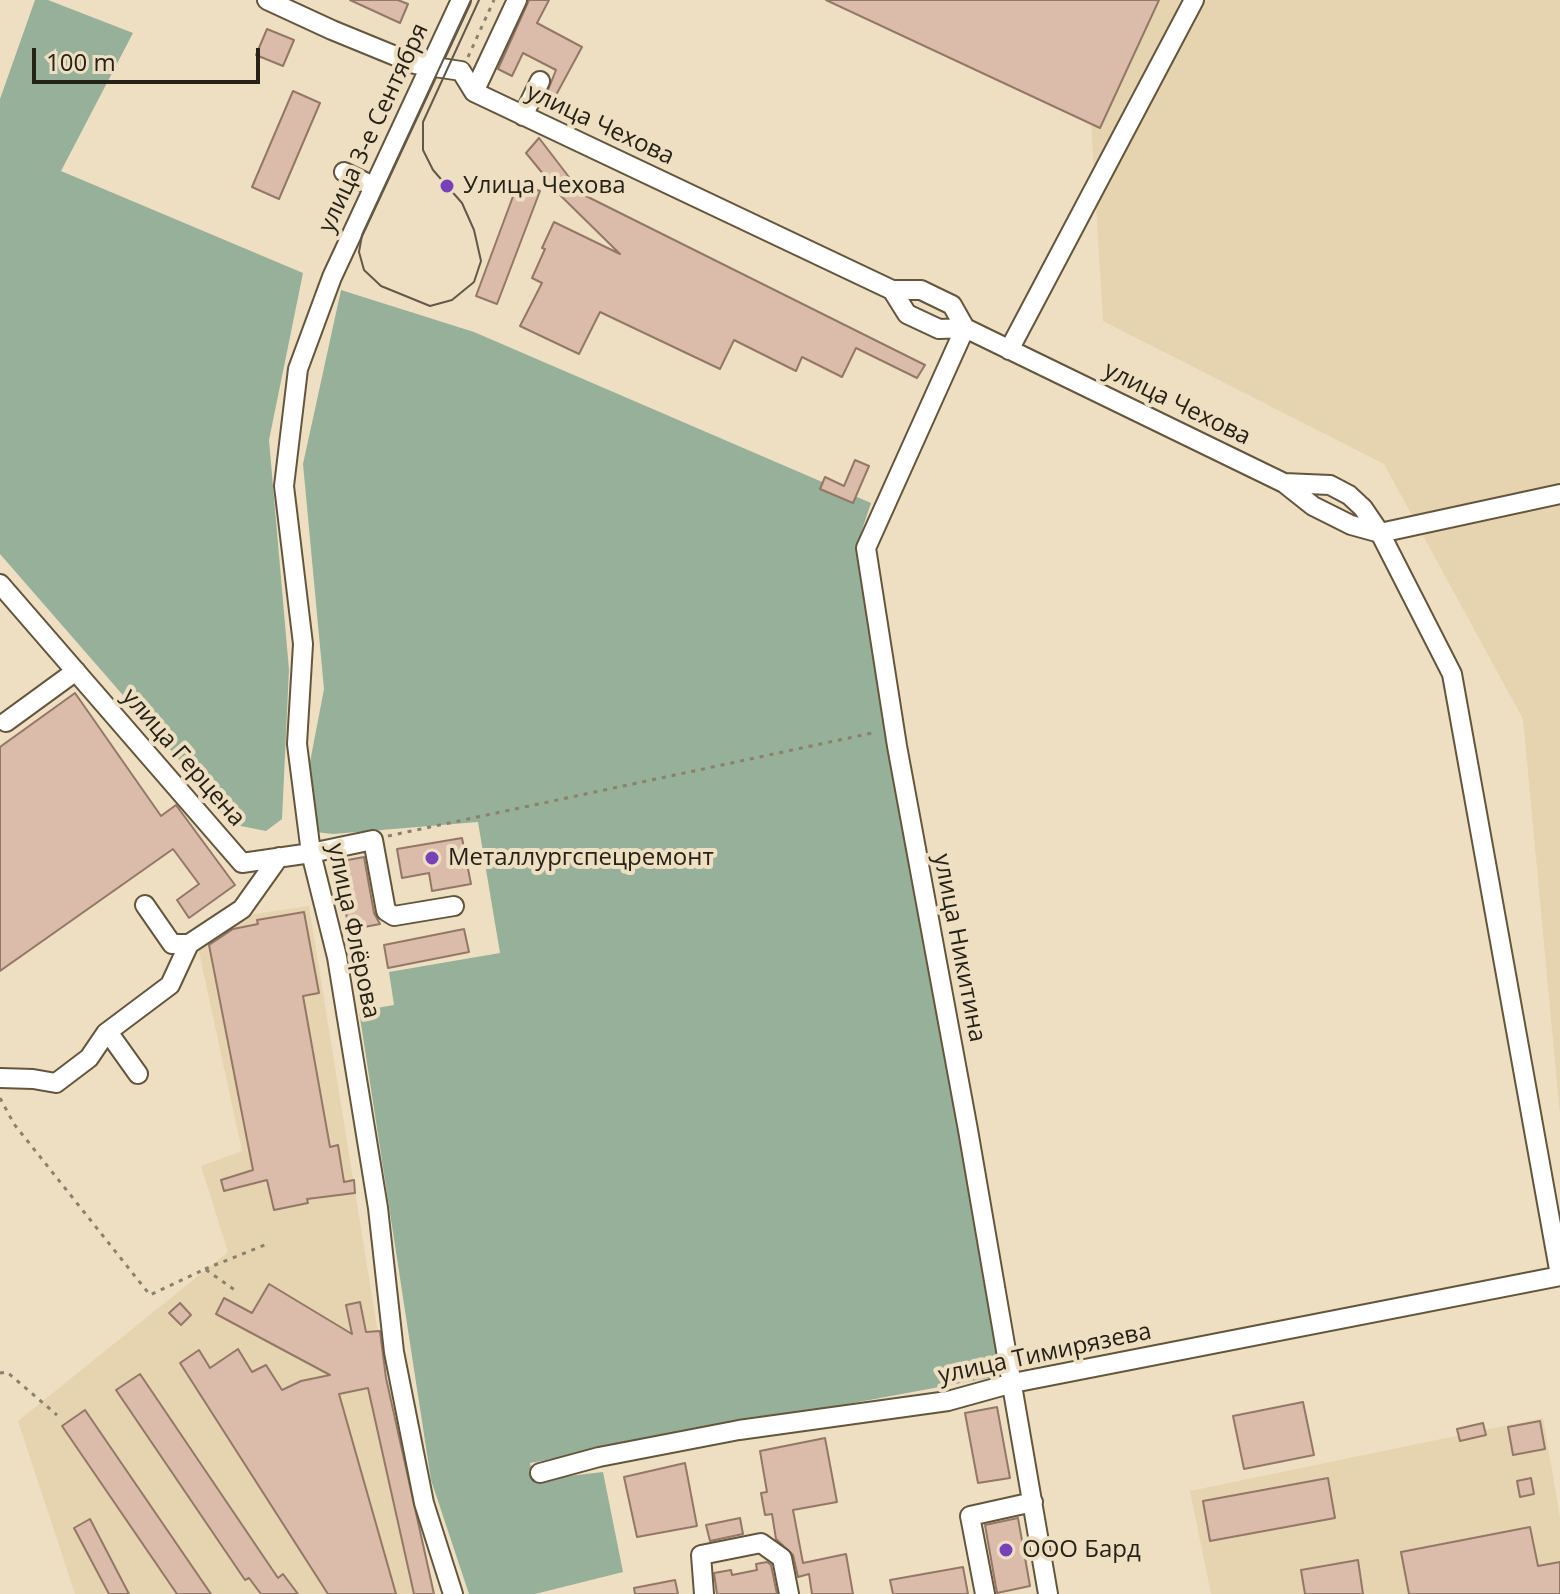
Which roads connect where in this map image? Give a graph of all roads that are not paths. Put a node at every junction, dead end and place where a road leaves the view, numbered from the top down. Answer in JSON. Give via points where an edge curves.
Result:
{"nodes":[{"id":1,"x":267,"y":0,"type":"edge"},
{"id":2,"x":461,"y":0,"type":"edge"},
{"id":3,"x":517,"y":0,"type":"edge"},
{"id":4,"x":1194,"y":0,"type":"edge"},
{"id":5,"x":432,"y":65,"type":"junction"},
{"id":6,"x":540,"y":81,"type":"dead end"},
{"id":7,"x":474,"y":92,"type":"junction"},
{"id":8,"x":523,"y":116,"type":"junction"},
{"id":9,"x":344,"y":172,"type":"dead end"},
{"id":10,"x":373,"y":186,"type":"junction"},
{"id":11,"x":332,"y":277,"type":"joint"},
{"id":12,"x":892,"y":290,"type":"junction"},
{"id":13,"x":965,"y":328,"type":"junction"},
{"id":14,"x":1009,"y":350,"type":"junction"},
{"id":15,"x":1284,"y":483,"type":"junction"},
{"id":16,"x":1560,"y":494,"type":"edge"},
{"id":17,"x":1380,"y":533,"type":"junction"},
{"id":18,"x":0,"y":584,"type":"edge"},
{"id":19,"x":76,"y":671,"type":"junction"},
{"id":20,"x":6,"y":722,"type":"dead end"},
{"id":21,"x":311,"y":853,"type":"junction"},
{"id":22,"x":279,"y":857,"type":"junction"},
{"id":23,"x":145,"y":905,"type":"dead end"},
{"id":24,"x":454,"y":906,"type":"dead end"},
{"id":25,"x":189,"y":944,"type":"junction"},
{"id":26,"x":108,"y":1032,"type":"junction"},
{"id":27,"x":138,"y":1074,"type":"dead end"},
{"id":28,"x":0,"y":1078,"type":"edge"},
{"id":29,"x":1560,"y":1275,"type":"edge"},
{"id":30,"x":1013,"y":1383,"type":"junction"},
{"id":31,"x":540,"y":1473,"type":"dead end"},
{"id":32,"x":1033,"y":1502,"type":"junction"},
{"id":33,"x":453,"y":1594,"type":"edge"},
{"id":34,"x":704,"y":1594,"type":"edge"},
{"id":35,"x":789,"y":1594,"type":"edge"},
{"id":36,"x":985,"y":1594,"type":"edge"},
{"id":37,"x":1048,"y":1594,"type":"edge"}],
"edges":[{"from":1,"to":5,"type":"street","via":[[415,64]]},
{"from":2,"to":5,"type":"street","name":"улица 3-е Сентября"},
{"from":3,"to":7,"type":"street"},
{"from":4,"to":14,"type":"street"},
{"from":5,"to":7,"type":"street","via":[[461,71]]},
{"from":5,"to":10,"type":"street","name":"улица 3-е Сентября"},
{"from":6,"to":8,"type":"street"},
{"from":7,"to":8,"type":"street","name":"улица Чехова"},
{"from":8,"to":12,"type":"street","name":"улица Чехова"},
{"from":9,"to":10,"type":"street"},
{"from":10,"to":11,"type":"street","name":"улица 3-е Сентября"},
{"from":11,"to":21,"type":"street","name":"улица Флёрова","via":[[298,369],[284,486],[303,644],[297,744]]},
{"from":12,"to":13,"type":"street","name":"улица Чехова","via":[[907,314],[939,329]]},
{"from":12,"to":13,"type":"street","via":[[921,290],[952,305]]},
{"from":13,"to":14,"type":"street","name":"улица Чехова"},
{"from":13,"to":30,"type":"street","name":"улица Никитина","via":[[866,548]]},
{"from":14,"to":15,"type":"street","name":"улица Чехова"},
{"from":15,"to":17,"type":"street","name":"улица Чехова","via":[[1313,506]]},
{"from":15,"to":17,"type":"street","via":[[1330,485],[1363,508]]},
{"from":16,"to":17,"type":"street"},
{"from":17,"to":29,"type":"street","via":[[1452,674]]},
{"from":18,"to":19,"type":"street","name":"улица Герцена"},
{"from":19,"to":20,"type":"street"},
{"from":19,"to":22,"type":"street","name":"улица Герцена","via":[[242,863]]},
{"from":21,"to":22,"type":"street","name":"улица Герцена"},
{"from":21,"to":24,"type":"street","name":"улица Герцена","via":[[373,840],[386,911],[394,916]]},
{"from":21,"to":33,"type":"street","name":"улица Флёрова","via":[[337,957],[378,1208],[394,1352],[424,1503]]},
{"from":22,"to":25,"type":"street","via":[[242,909]]},
{"from":23,"to":25,"type":"street","via":[[172,944]]},
{"from":25,"to":26,"type":"street","via":[[170,985]]},
{"from":26,"to":27,"type":"street"},
{"from":26,"to":28,"type":"street","via":[[89,1058],[56,1083]]},
{"from":29,"to":30,"type":"street","name":"улица Тимирязева"},
{"from":30,"to":31,"type":"street","name":"улица Тимирязева","via":[[948,1401],[739,1430]]},
{"from":30,"to":32,"type":"street","name":"улица Никитина"},
{"from":32,"to":36,"type":"street","via":[[970,1516]]},
{"from":32,"to":37,"type":"street","name":"улица Никитина"},
{"from":34,"to":35,"type":"street","via":[[701,1555],[761,1543],[782,1558]]}]}
